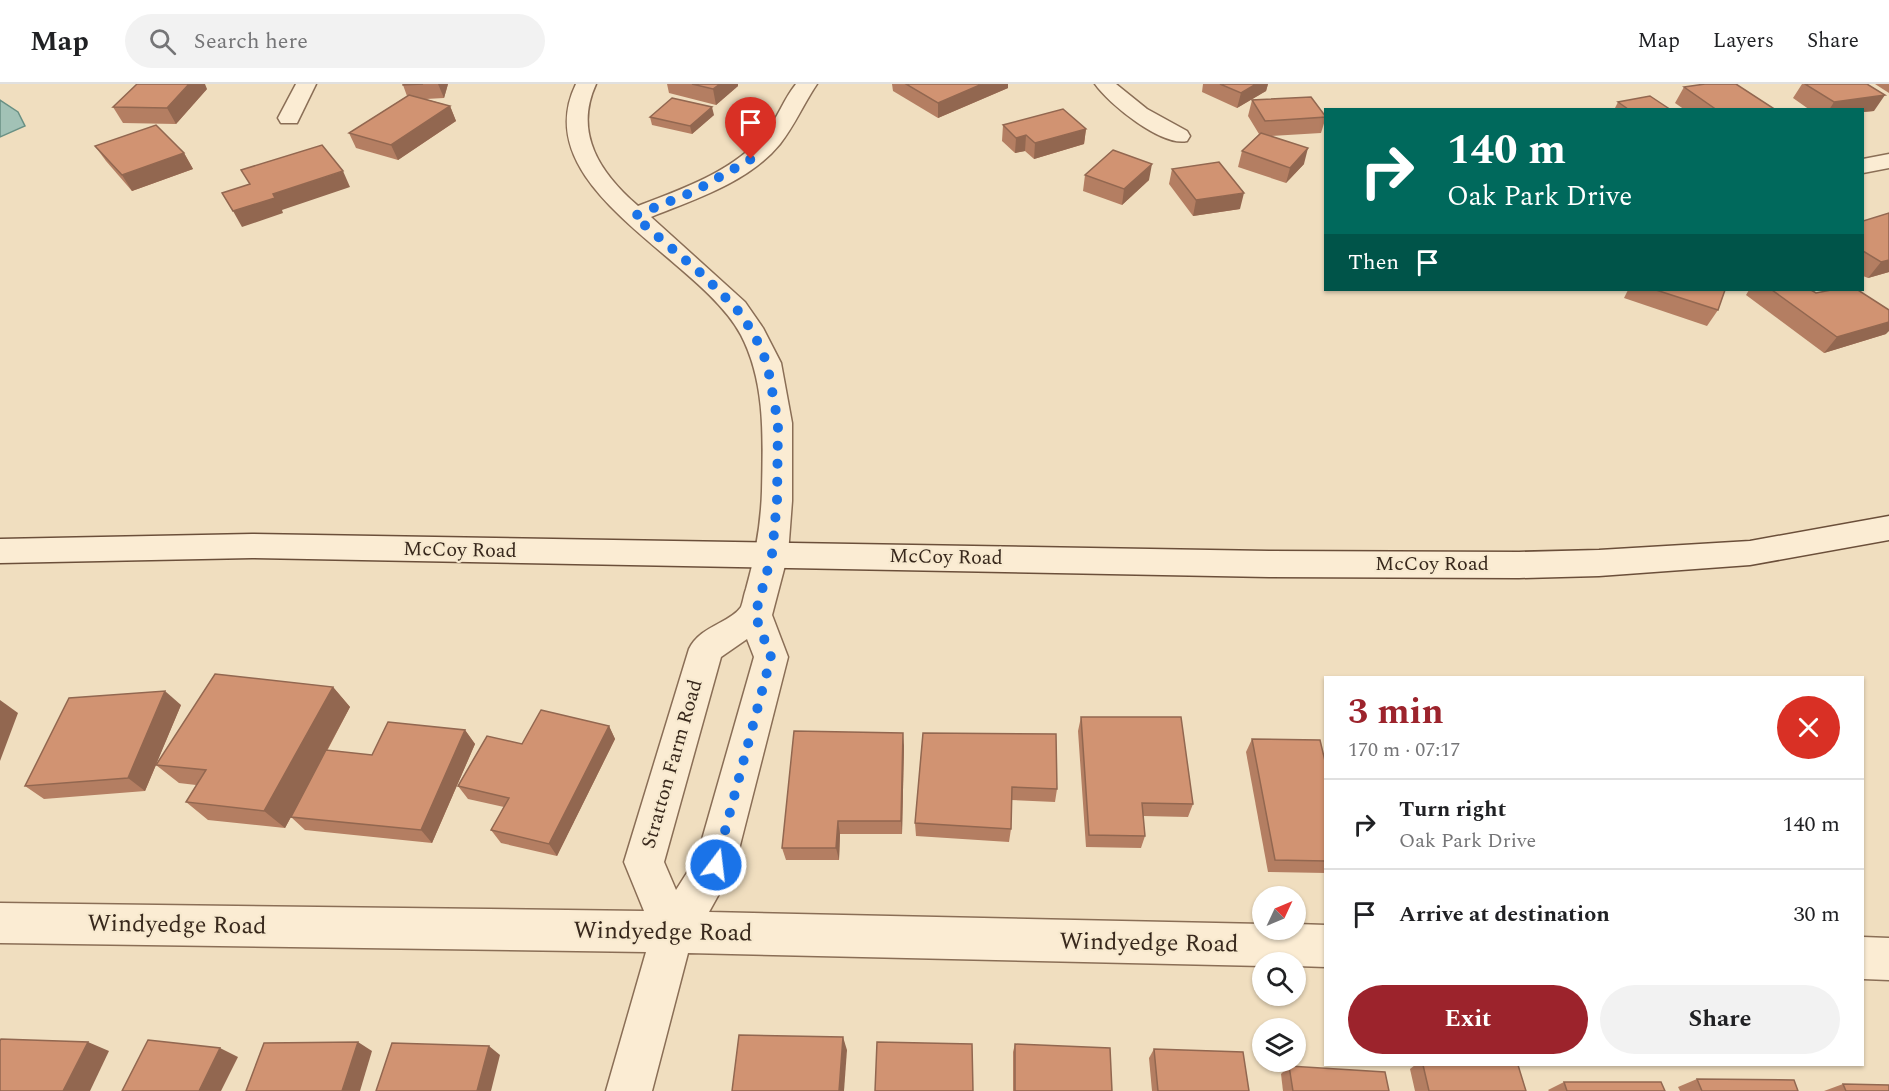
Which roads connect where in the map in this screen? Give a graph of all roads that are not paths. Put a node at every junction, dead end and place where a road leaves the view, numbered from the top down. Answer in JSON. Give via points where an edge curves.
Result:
{"nodes":[{"id":1,"x":306,"y":84,"type":"edge"},
{"id":2,"x":586,"y":84,"type":"edge"},
{"id":3,"x":807,"y":84,"type":"edge"},
{"id":4,"x":1105,"y":84,"type":"edge"},
{"id":5,"x":289,"y":118,"type":"dead end"},
{"id":6,"x":1179,"y":136,"type":"dead end"},
{"id":7,"x":1889,"y":161,"type":"edge"},
{"id":8,"x":1864,"y":166,"type":"edge"},
{"id":9,"x":634,"y":216,"type":"junction"},
{"id":10,"x":1889,"y":528,"type":"edge"},
{"id":11,"x":0,"y":551,"type":"edge"},
{"id":12,"x":772,"y":554,"type":"junction"},
{"id":13,"x":755,"y":615,"type":"junction"},
{"id":14,"x":0,"y":923,"type":"edge"},
{"id":15,"x":673,"y":932,"type":"junction"},
{"id":16,"x":1324,"y":946,"type":"edge"},
{"id":17,"x":1864,"y":958,"type":"edge"},
{"id":18,"x":1889,"y":959,"type":"edge"},
{"id":19,"x":628,"y":1091,"type":"edge"}],
"edges":[{"from":1,"to":5,"type":"street"},
{"from":2,"to":9,"type":"street","via":[[578,101],[580,144],[607,191]]},
{"from":3,"to":9,"type":"street","via":[[769,144],[751,159],[695,191]]},
{"from":4,"to":6,"type":"street","via":[[1140,115]]},
{"from":7,"to":8,"type":"street"},
{"from":9,"to":12,"type":"street","via":[[736,308],[767,363],[778,423]]},
{"from":10,"to":12,"type":"street","name":"McCoy Road","via":[[1750,553],[1599,563],[1269,564]]},
{"from":11,"to":12,"type":"street","name":"McCoy Road","via":[[252,546]]},
{"from":12,"to":13,"type":"street"},
{"from":13,"to":15,"type":"street","via":[[771,657],[765,683],[716,865]]},
{"from":13,"to":15,"type":"street","name":"Stratton Farm Road","via":[[706,649],[644,862]]},
{"from":14,"to":15,"type":"street","name":"Windyedge Road"},
{"from":15,"to":16,"type":"street","name":"Windyedge Road"},
{"from":15,"to":19,"type":"street"},
{"from":17,"to":18,"type":"street"}]}
